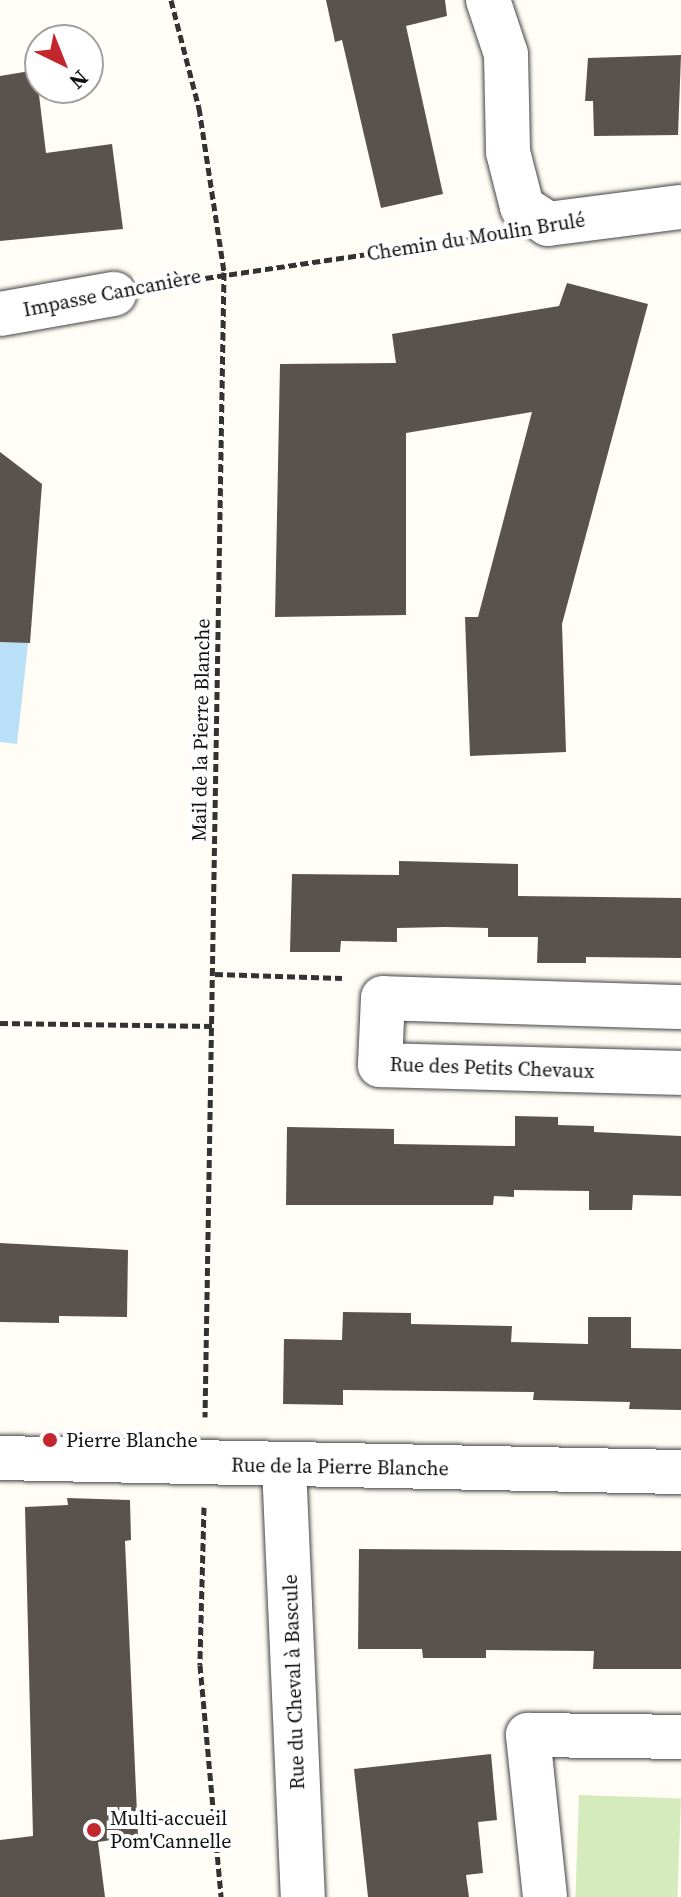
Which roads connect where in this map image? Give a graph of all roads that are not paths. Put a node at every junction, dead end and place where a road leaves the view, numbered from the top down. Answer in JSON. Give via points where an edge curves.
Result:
{"nodes":[{"id":1,"x":488,"y":0,"type":"edge"},
{"id":2,"x":681,"y":207,"type":"edge"},
{"id":3,"x":114,"y":294,"type":"road end"},
{"id":4,"x":0,"y":314,"type":"edge"},
{"id":5,"x":681,"y":1007,"type":"edge"},
{"id":6,"x":681,"y":1073,"type":"edge"},
{"id":7,"x":0,"y":1458,"type":"edge"},
{"id":8,"x":284,"y":1466,"type":"junction"},
{"id":9,"x":681,"y":1472,"type":"edge"},
{"id":10,"x":681,"y":1737,"type":"edge"},
{"id":11,"x":303,"y":1897,"type":"edge"},
{"id":12,"x":545,"y":1897,"type":"edge"}],
"edges":[{"from":1,"to":2,"type":"street","name":"Chemin du Moulin Brulé","via":[[506,54],[508,152],[522,207],[548,224]]},
{"from":3,"to":4,"type":"street","name":"Impasse Cancanière"},
{"from":5,"to":6,"type":"street","name":"Rue des Petits Chevaux","via":[[383,998],[380,1065]]},
{"from":7,"to":8,"type":"street","name":"Rue de la Pierre Blanche"},
{"from":8,"to":9,"type":"street","name":"Rue de la Pierre Blanche"},
{"from":8,"to":11,"type":"street","name":"Rue du Cheval à Bascule"},
{"from":10,"to":12,"type":"street","via":[[528,1735]]}]}
